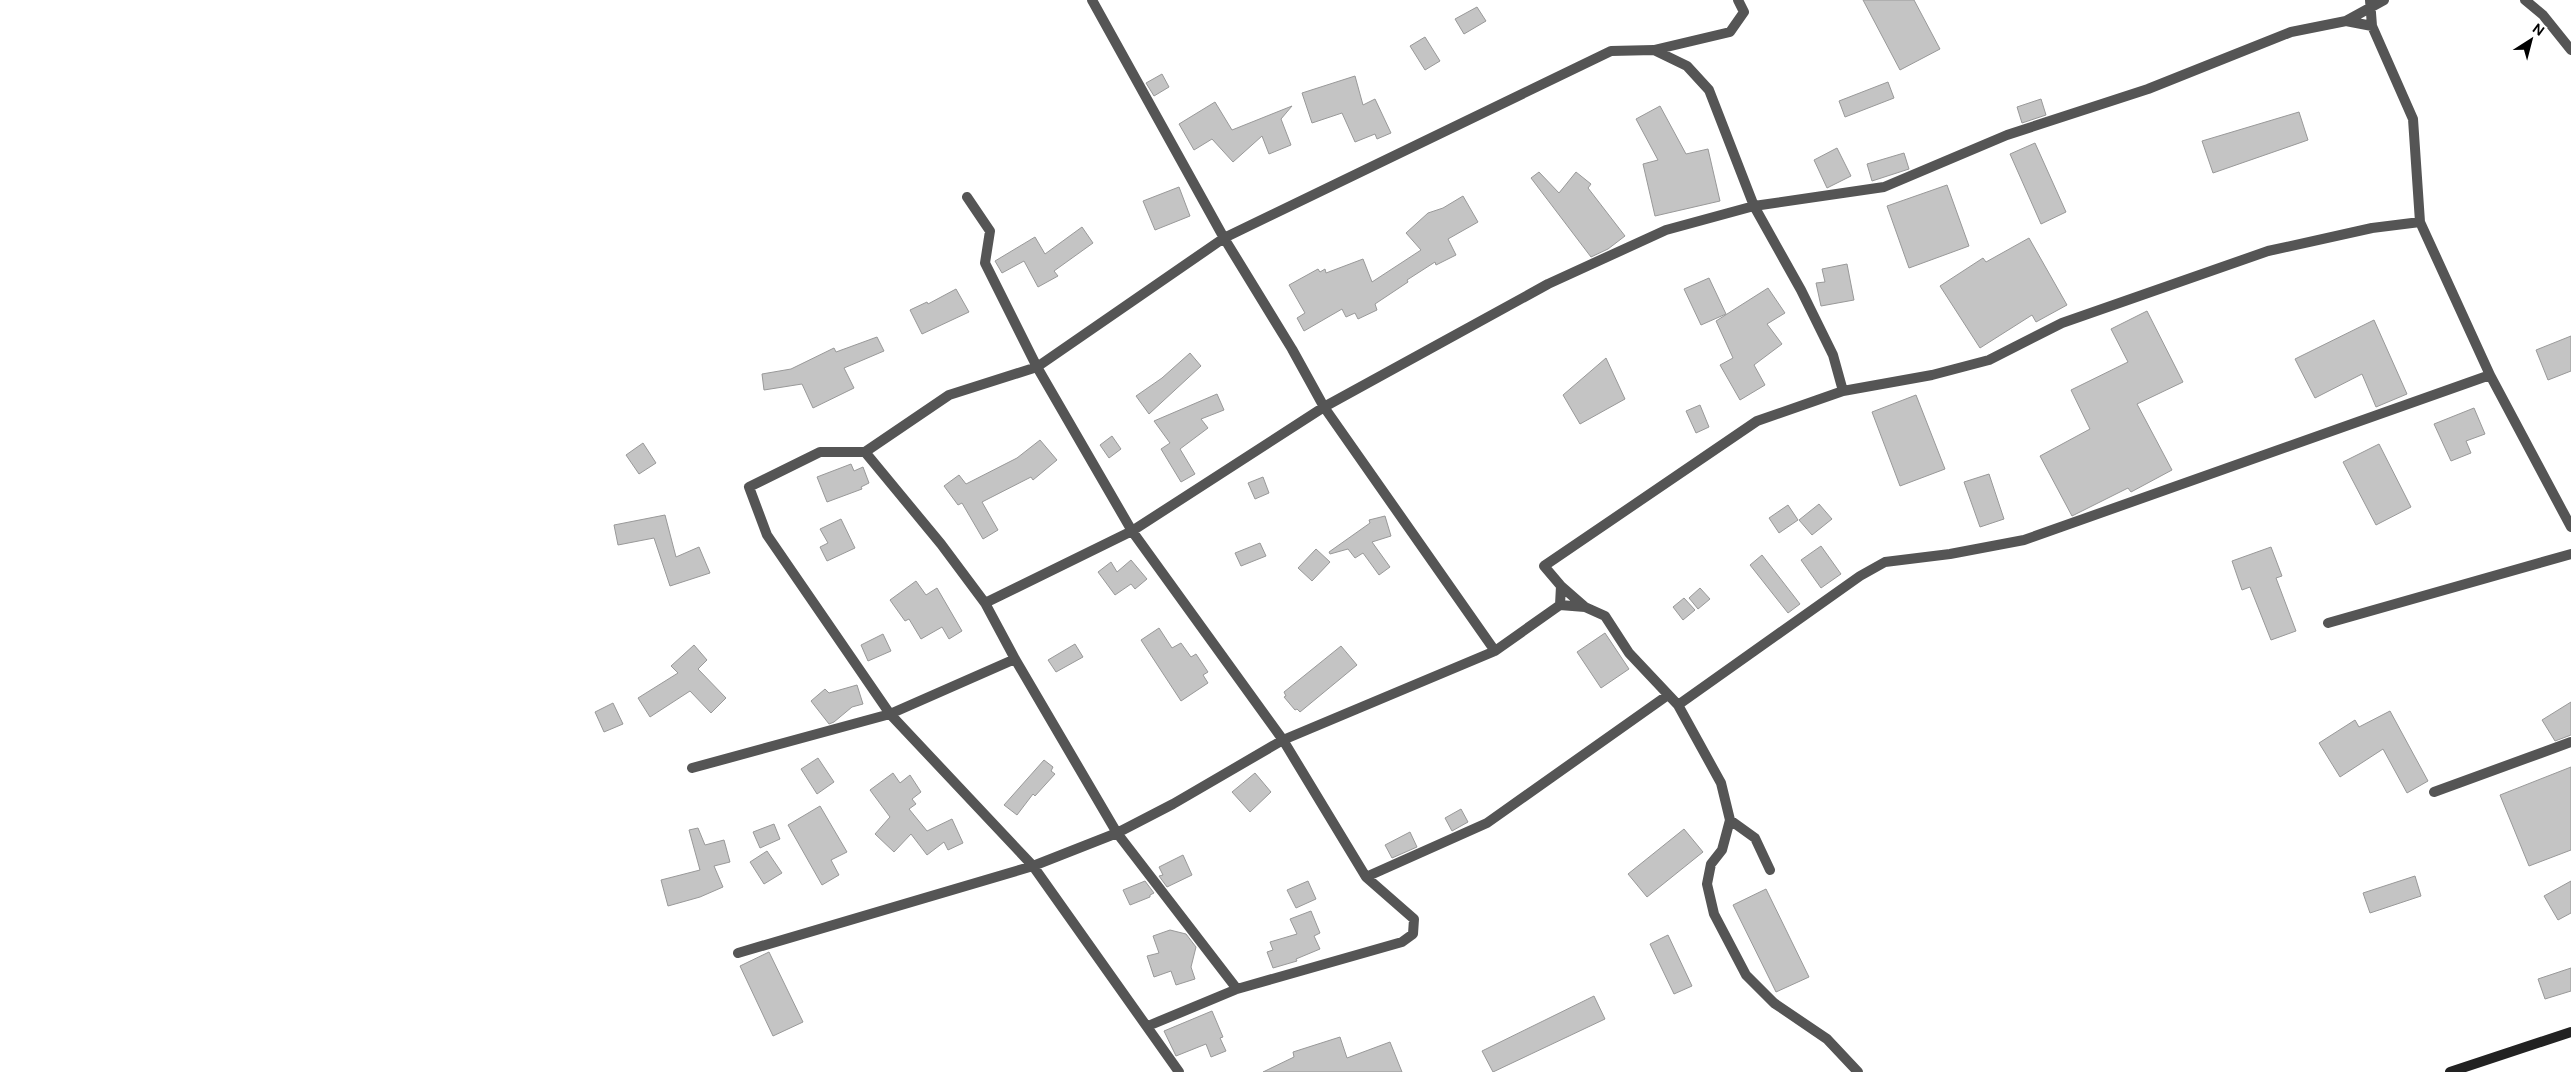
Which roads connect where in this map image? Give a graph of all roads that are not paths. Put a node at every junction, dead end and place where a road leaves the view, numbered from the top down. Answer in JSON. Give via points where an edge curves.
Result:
{"nodes":[{"id":1,"x":1092,"y":0,"type":"edge"},
{"id":2,"x":1738,"y":0,"type":"edge"},
{"id":3,"x":2384,"y":0,"type":"edge"},
{"id":4,"x":2525,"y":0,"type":"edge"},
{"id":5,"x":2370,"y":3,"type":"edge"},
{"id":6,"x":2346,"y":21,"type":"junction"},
{"id":7,"x":2372,"y":26,"type":"junction"},
{"id":8,"x":1654,"y":50,"type":"junction"},
{"id":9,"x":2571,"y":50,"type":"edge"},
{"id":10,"x":966,"y":198,"type":"dead end"},
{"id":11,"x":1754,"y":206,"type":"junction"},
{"id":12,"x":2420,"y":222,"type":"junction"},
{"id":13,"x":1224,"y":238,"type":"junction"},
{"id":14,"x":1037,"y":367,"type":"junction"},
{"id":15,"x":2490,"y":375,"type":"junction"},
{"id":16,"x":1842,"y":391,"type":"junction"},
{"id":17,"x":1324,"y":407,"type":"junction"},
{"id":18,"x":865,"y":452,"type":"junction"},
{"id":19,"x":2571,"y":528,"type":"edge"},
{"id":20,"x":1132,"y":530,"type":"junction"},
{"id":21,"x":2571,"y":554,"type":"edge"},
{"id":22,"x":1561,"y":586,"type":"junction"},
{"id":23,"x":985,"y":603,"type":"junction"},
{"id":24,"x":1560,"y":605,"type":"junction"},
{"id":25,"x":1585,"y":607,"type":"junction"},
{"id":26,"x":2328,"y":623,"type":"dead end"},
{"id":27,"x":1495,"y":651,"type":"junction"},
{"id":28,"x":1015,"y":659,"type":"junction"},
{"id":29,"x":1668,"y":695,"type":"junction"},
{"id":30,"x":1678,"y":705,"type":"junction"},
{"id":31,"x":890,"y":714,"type":"junction"},
{"id":32,"x":1283,"y":740,"type":"junction"},
{"id":33,"x":2571,"y":742,"type":"edge"},
{"id":34,"x":692,"y":768,"type":"dead end"},
{"id":35,"x":2434,"y":792,"type":"dead end"},
{"id":36,"x":1730,"y":820,"type":"junction"},
{"id":37,"x":1117,"y":833,"type":"junction"},
{"id":38,"x":1033,"y":866,"type":"junction"},
{"id":39,"x":1770,"y":870,"type":"dead end"},
{"id":40,"x":1366,"y":877,"type":"junction"},
{"id":41,"x":738,"y":953,"type":"dead end"},
{"id":42,"x":1237,"y":988,"type":"junction"},
{"id":43,"x":1148,"y":1026,"type":"junction"},
{"id":44,"x":2571,"y":1032,"type":"edge"},
{"id":45,"x":1179,"y":1072,"type":"edge"},
{"id":46,"x":1858,"y":1072,"type":"edge"},
{"id":47,"x":2450,"y":1072,"type":"edge"}],
"edges":[{"from":1,"to":13,"type":"street"},
{"from":2,"to":8,"type":"street","via":[[1744,12],[1730,32]]},
{"from":3,"to":5,"type":"street"},
{"from":4,"to":9,"type":"street","via":[[2543,15]]},
{"from":5,"to":6,"type":"street"},
{"from":5,"to":7,"type":"street"},
{"from":6,"to":7,"type":"street"},
{"from":6,"to":11,"type":"street","via":[[2291,32],[2148,89],[2008,135],[1884,187]]},
{"from":7,"to":12,"type":"street","via":[[2413,119]]},
{"from":8,"to":11,"type":"street","via":[[1687,66],[1708,90]]},
{"from":8,"to":13,"type":"street","via":[[1611,51]]},
{"from":10,"to":14,"type":"street","via":[[990,231],[985,263]]},
{"from":11,"to":16,"type":"street","via":[[1833,355]]},
{"from":11,"to":17,"type":"street","via":[[1666,230],[1548,284]]},
{"from":12,"to":15,"type":"street"},
{"from":12,"to":16,"type":"street","via":[[2372,228],[2268,251],[2062,323],[1989,360],[1932,375]]},
{"from":13,"to":14,"type":"street"},
{"from":13,"to":17,"type":"street"},
{"from":14,"to":18,"type":"street","via":[[949,395]]},
{"from":14,"to":20,"type":"street"},
{"from":15,"to":19,"type":"street"},
{"from":15,"to":30,"type":"street","via":[[2024,540],[1885,562],[1860,576]]},
{"from":16,"to":22,"type":"street","via":[[1757,421],[1544,566]]},
{"from":17,"to":20,"type":"street"},
{"from":17,"to":27,"type":"street"},
{"from":18,"to":23,"type":"street"},
{"from":18,"to":31,"type":"street","via":[[820,452],[749,487],[767,535]]},
{"from":20,"to":23,"type":"street"},
{"from":20,"to":32,"type":"street"},
{"from":21,"to":26,"type":"street"},
{"from":22,"to":24,"type":"street"},
{"from":22,"to":25,"type":"street"},
{"from":23,"to":28,"type":"street"},
{"from":24,"to":25,"type":"street"},
{"from":24,"to":27,"type":"street"},
{"from":25,"to":29,"type":"street","via":[[1605,616],[1630,653]]},
{"from":27,"to":32,"type":"street"},
{"from":28,"to":31,"type":"street"},
{"from":28,"to":37,"type":"street"},
{"from":29,"to":30,"type":"street"},
{"from":29,"to":40,"type":"street","via":[[1486,823]]},
{"from":30,"to":36,"type":"street","via":[[1721,783]]},
{"from":31,"to":34,"type":"street"},
{"from":31,"to":38,"type":"street"},
{"from":32,"to":37,"type":"street"},
{"from":32,"to":40,"type":"street"},
{"from":33,"to":35,"type":"street"},
{"from":36,"to":39,"type":"street","via":[[1755,838]]},
{"from":36,"to":46,"type":"street","via":[[1722,850],[1711,864],[1707,884],[1714,914],[1746,976],[1774,1003],[1827,1039]]},
{"from":37,"to":38,"type":"street"},
{"from":37,"to":42,"type":"street"},
{"from":38,"to":41,"type":"street"},
{"from":38,"to":43,"type":"street"},
{"from":40,"to":42,"type":"street","via":[[1414,920],[1413,934],[1402,942]]},
{"from":42,"to":43,"type":"street"},
{"from":43,"to":45,"type":"street"},
{"from":44,"to":47,"type":"main road"}]}
